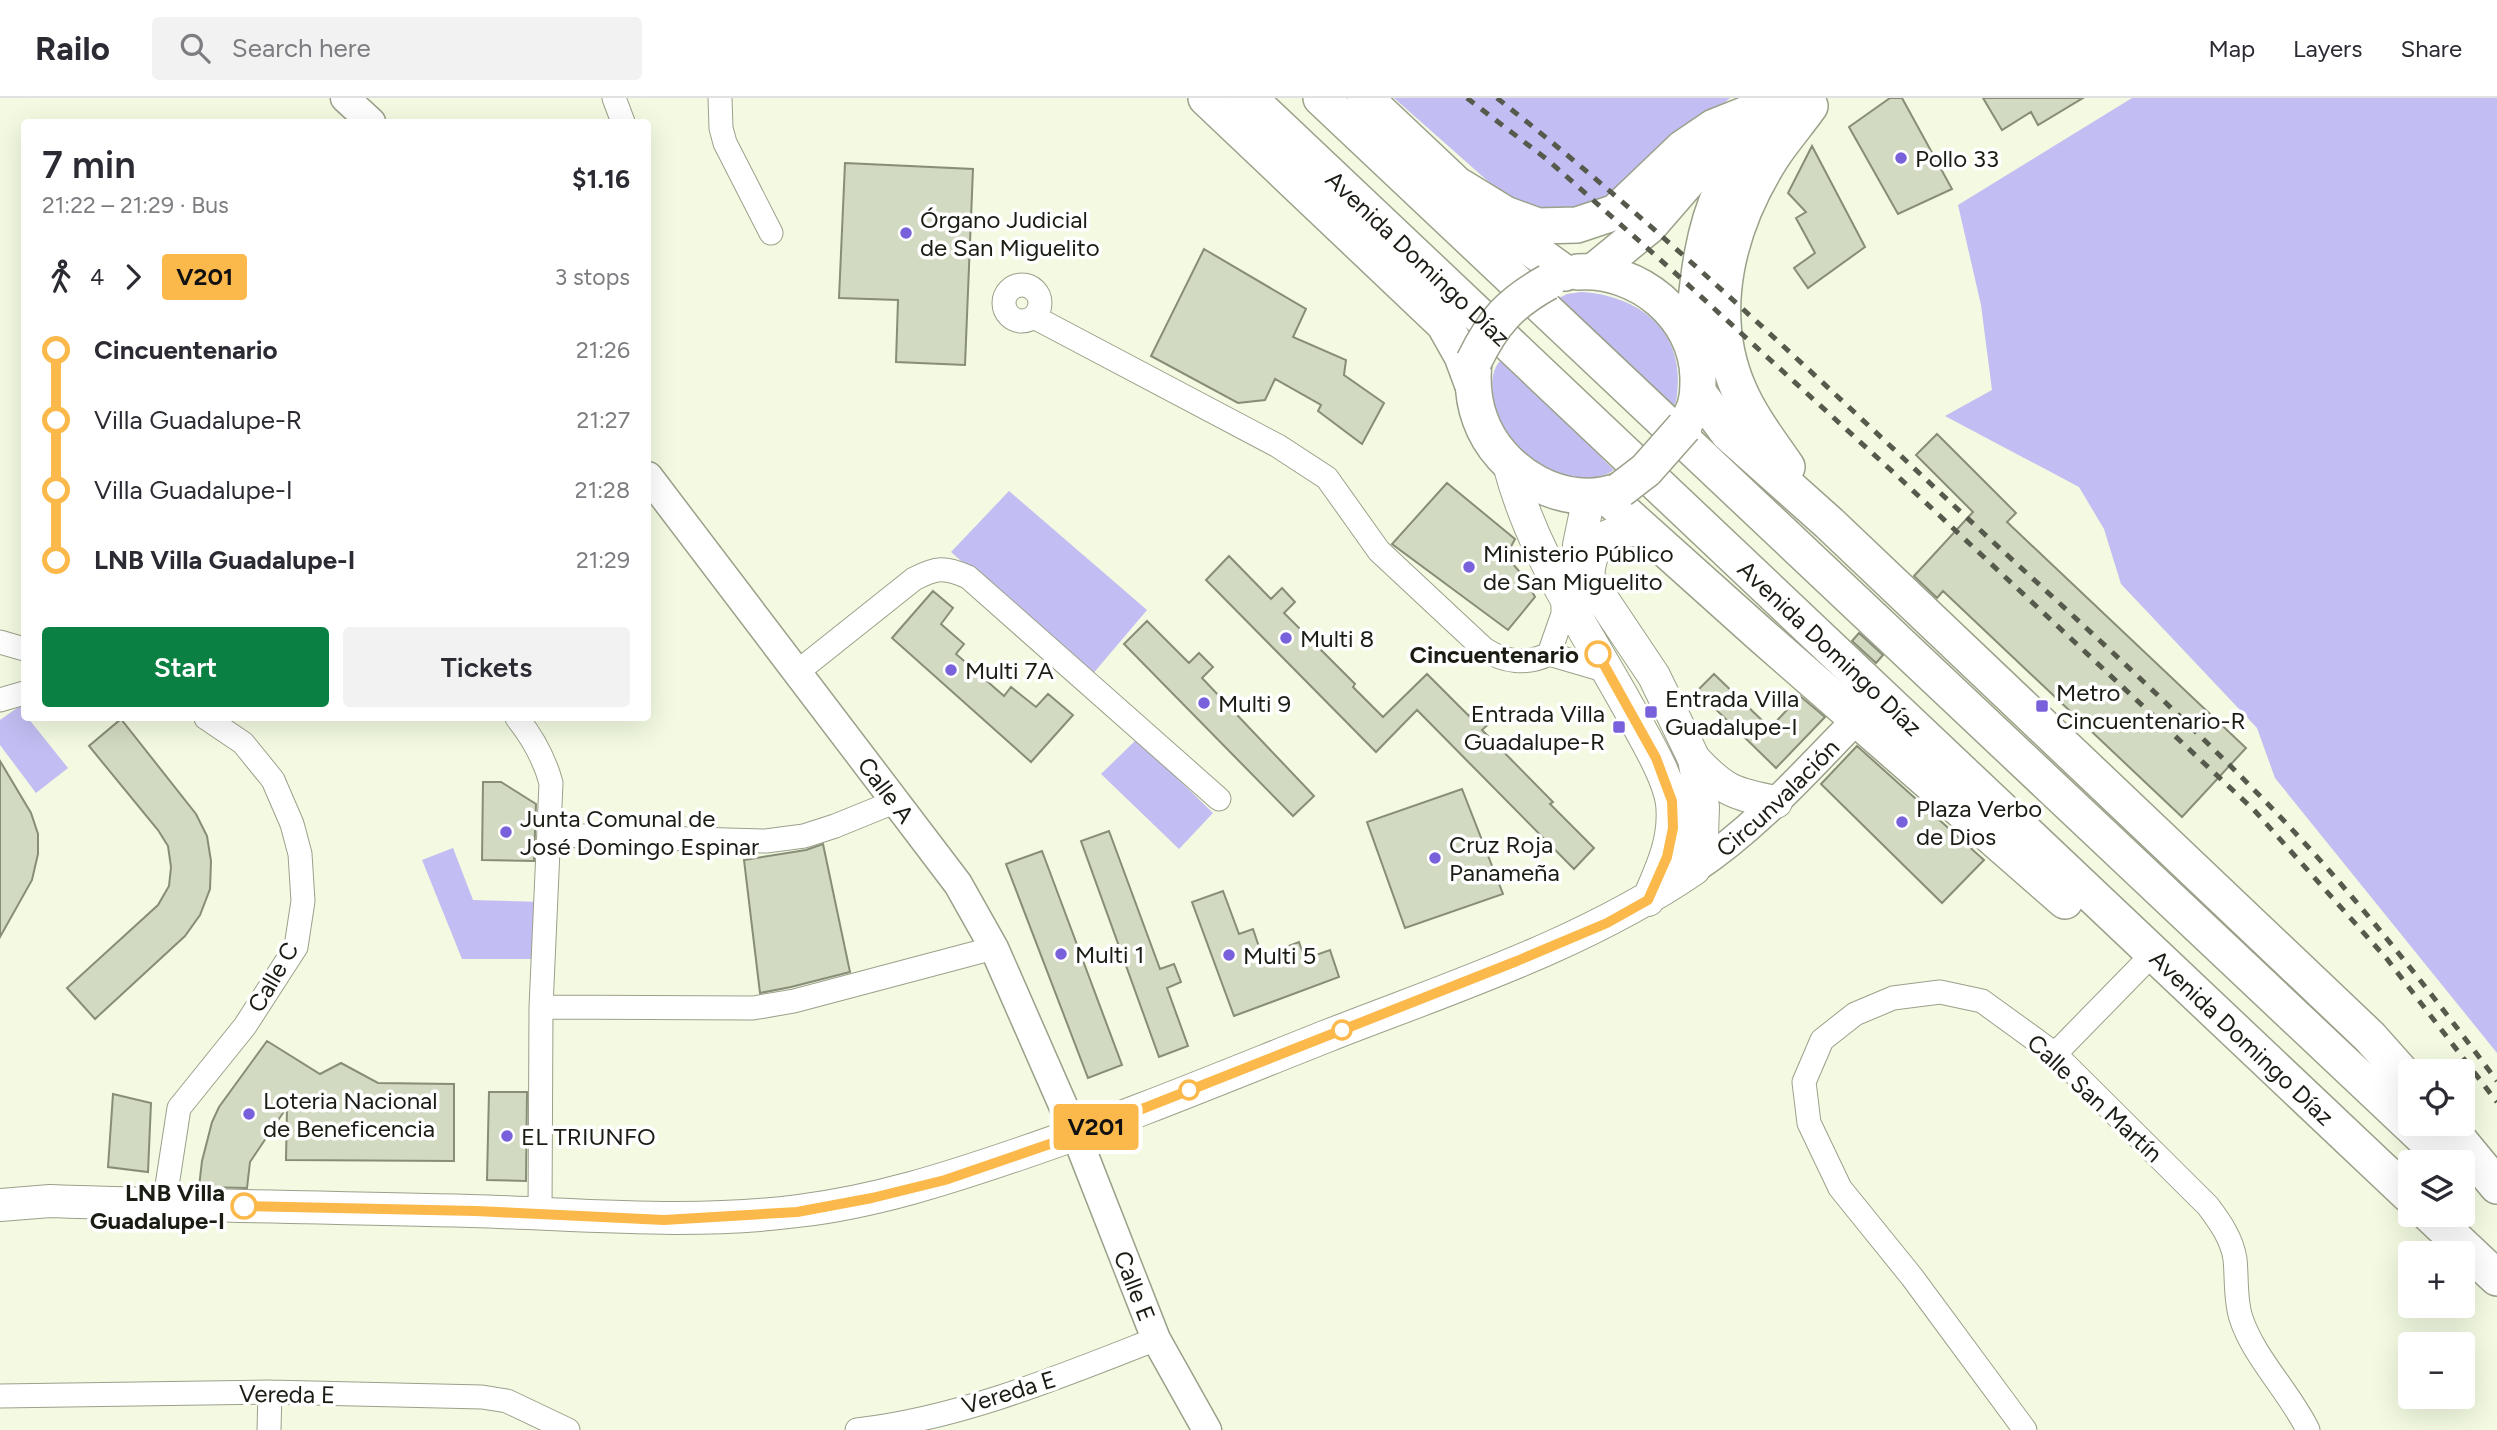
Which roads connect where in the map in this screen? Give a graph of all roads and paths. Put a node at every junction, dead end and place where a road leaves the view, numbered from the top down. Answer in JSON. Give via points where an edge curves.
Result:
{"nodes":[{"id":1,"x":345,"y":98,"type":"edge"},
{"id":2,"x":614,"y":98,"type":"edge"},
{"id":3,"x":720,"y":98,"type":"edge"},
{"id":4,"x":1206,"y":98,"type":"edge"},
{"id":5,"x":1249,"y":98,"type":"edge"},
{"id":6,"x":1321,"y":98,"type":"edge"},
{"id":7,"x":1365,"y":98,"type":"edge"},
{"id":8,"x":1802,"y":100,"type":"edge"},
{"id":9,"x":368,"y":119,"type":"edge"},
{"id":10,"x":621,"y":119,"type":"edge"},
{"id":11,"x":1461,"y":187,"type":"junction"},
{"id":12,"x":771,"y":233,"type":"dead end"},
{"id":13,"x":1569,"y":276,"type":"junction"},
{"id":14,"x":1034,"y":317,"type":"dead end"},
{"id":15,"x":1692,"y":342,"type":"junction"},
{"id":16,"x":1473,"y":372,"type":"junction"},
{"id":17,"x":1698,"y":391,"type":"junction"},
{"id":18,"x":1509,"y":464,"type":"junction"},
{"id":19,"x":651,"y":479,"type":"edge"},
{"id":20,"x":1605,"y":494,"type":"junction"},
{"id":21,"x":1829,"y":523,"type":"junction"},
{"id":22,"x":1644,"y":530,"type":"junction"},
{"id":23,"x":1575,"y":587,"type":"junction"},
{"id":24,"x":0,"y":642,"type":"edge"},
{"id":25,"x":21,"y":648,"type":"edge"},
{"id":26,"x":1549,"y":654,"type":"junction"},
{"id":27,"x":1607,"y":671,"type":"junction"},
{"id":28,"x":796,"y":673,"type":"junction"},
{"id":29,"x":21,"y":694,"type":"edge"},
{"id":30,"x":0,"y":700,"type":"edge"},
{"id":31,"x":1857,"y":719,"type":"junction"},
{"id":32,"x":210,"y":721,"type":"edge"},
{"id":33,"x":519,"y":721,"type":"edge"},
{"id":34,"x":1693,"y":760,"type":"junction"},
{"id":35,"x":1219,"y":799,"type":"dead end"},
{"id":36,"x":894,"y":802,"type":"junction"},
{"id":37,"x":1776,"y":802,"type":"junction"},
{"id":38,"x":550,"y":835,"type":"junction"},
{"id":39,"x":1694,"y":869,"type":"junction"},
{"id":40,"x":1648,"y":900,"type":"junction"},
{"id":41,"x":994,"y":948,"type":"junction"},
{"id":42,"x":2140,"y":967,"type":"junction"},
{"id":43,"x":541,"y":1007,"type":"junction"},
{"id":44,"x":2055,"y":1054,"type":"junction"},
{"id":45,"x":2398,"y":1068,"type":"edge"},
{"id":46,"x":1076,"y":1135,"type":"junction"},
{"id":47,"x":2456,"y":1136,"type":"edge"},
{"id":48,"x":2436,"y":1150,"type":"edge"},
{"id":49,"x":2398,"y":1185,"type":"edge"},
{"id":50,"x":2497,"y":1186,"type":"edge"},
{"id":51,"x":2475,"y":1187,"type":"edge"},
{"id":52,"x":2398,"y":1192,"type":"edge"},
{"id":53,"x":0,"y":1205,"type":"edge"},
{"id":54,"x":164,"y":1205,"type":"junction"},
{"id":55,"x":2497,"y":1208,"type":"edge"},
{"id":56,"x":540,"y":1215,"type":"junction"},
{"id":57,"x":2442,"y":1227,"type":"edge"},
{"id":58,"x":2497,"y":1278,"type":"edge"},
{"id":59,"x":1156,"y":1339,"type":"junction"},
{"id":60,"x":270,"y":1392,"type":"junction"},
{"id":61,"x":0,"y":1396,"type":"edge"},
{"id":62,"x":269,"y":1430,"type":"edge"},
{"id":63,"x":568,"y":1430,"type":"edge"},
{"id":64,"x":857,"y":1430,"type":"edge"},
{"id":65,"x":1207,"y":1430,"type":"edge"},
{"id":66,"x":2025,"y":1430,"type":"edge"},
{"id":67,"x":2308,"y":1430,"type":"edge"}],
"edges":[{"from":1,"to":9,"type":"street"},
{"from":2,"to":10,"type":"street"},
{"from":3,"to":12,"type":"street","via":[[725,142]]},
{"from":4,"to":16,"type":"main road","via":[[1444,324]]},
{"from":5,"to":49,"type":"main road","name":"Avenida Domingo Díaz"},
{"from":6,"to":48,"type":"main road","name":"Avenida Domingo Díaz"},
{"from":7,"to":11,"type":"main road"},
{"from":8,"to":11,"type":"main road","via":[[1714,127],[1683,148],[1616,212],[1577,225],[1538,226],[1505,214]]},
{"from":8,"to":13,"type":"main road","via":[[1756,120],[1695,173],[1649,226]]},
{"from":8,"to":15,"type":"main road","via":[[1752,148],[1723,186],[1701,261]]},
{"from":8,"to":21,"type":"main road","via":[[1744,207],[1728,255],[1723,319],[1728,356],[1756,423]]},
{"from":11,"to":13,"type":"main road","via":[[1505,230]]},
{"from":13,"to":15,"type":"main road","via":[[1624,278],[1652,293],[1675,314]]},
{"from":13,"to":16,"type":"main road","bridge":true,"via":[[1524,295],[1503,313],[1486,336]]},
{"from":14,"to":26,"type":"street","via":[[1278,446],[1327,478],[1379,551],[1484,649],[1498,658],[1517,661]]},
{"from":15,"to":17,"type":"main road","via":[[1698,362]]},
{"from":16,"to":18,"type":"main road","via":[[1479,419]]},
{"from":17,"to":20,"type":"main road","bridge":true,"via":[[1684,427],[1646,470]]},
{"from":17,"to":21,"type":"main road","via":[[1728,433]]},
{"from":18,"to":20,"type":"main road","via":[[1552,490]]},
{"from":18,"to":23,"type":"main road","name":"Circunvalación","via":[[1517,496]]},
{"from":19,"to":28,"type":"street","name":"Calle A"},
{"from":20,"to":22,"type":"main road"},
{"from":20,"to":23,"type":"main road","name":"Circunvalación","via":[[1579,545]]},
{"from":21,"to":45,"type":"main road"},
{"from":22,"to":23,"type":"main road","via":[[1604,537]]},
{"from":22,"to":31,"type":"main road"},
{"from":23,"to":26,"type":"street"},
{"from":23,"to":27,"type":"main road","name":"Circunvalación"},
{"from":23,"to":34,"type":"main road","name":"Circunvalación","via":[[1654,676]]},
{"from":24,"to":25,"type":"street"},
{"from":26,"to":27,"type":"street"},
{"from":27,"to":40,"type":"main road","name":"Circunvalación","via":[[1656,758],[1672,801],[1667,857]]},
{"from":28,"to":35,"type":"street","via":[[914,579],[930,570],[948,569],[968,577]]},
{"from":28,"to":36,"type":"street","name":"Calle A"},
{"from":29,"to":30,"type":"street"},
{"from":31,"to":37,"type":"street","name":"Circunvalación"},
{"from":31,"to":42,"type":"main road"},
{"from":32,"to":54,"type":"street","name":"Calle C","via":[[243,743],[273,780],[300,854],[303,901],[296,947],[245,1026],[179,1108]]},
{"from":33,"to":38,"type":"street","via":[[545,760],[551,783]]},
{"from":34,"to":37,"type":"main road","via":[[1715,782],[1737,794]]},
{"from":34,"to":39,"type":"main road","name":"Circunvalación","via":[[1703,807]]},
{"from":36,"to":38,"type":"street","via":[[804,836],[766,841]]},
{"from":36,"to":41,"type":"street","name":"Calle A","via":[[958,884]]},
{"from":37,"to":39,"type":"street","name":"Circunvalación","via":[[1727,847]]},
{"from":38,"to":43,"type":"street"},
{"from":39,"to":40,"type":"main road","name":"Circunvalación"},
{"from":40,"to":46,"type":"main road","name":"Circunvalación","via":[[1607,923],[1517,961]]},
{"from":41,"to":43,"type":"street","via":[[752,1008]]},
{"from":41,"to":46,"type":"street","name":"Calle A"},
{"from":42,"to":44,"type":"street"},
{"from":42,"to":52,"type":"main road"},
{"from":43,"to":56,"type":"street"},
{"from":44,"to":66,"type":"street","name":"Calle San Martín","via":[[1982,1001],[1940,992],[1894,998],[1855,1014],[1822,1040],[1804,1082],[1809,1123],[1840,1188],[1912,1276]]},
{"from":44,"to":67,"type":"street","name":"Calle San Martín","via":[[2208,1206],[2225,1229],[2234,1255],[2240,1316],[2250,1340]]},
{"from":46,"to":56,"type":"main road","name":"Circunvalación","via":[[945,1180],[797,1212],[664,1220]]},
{"from":46,"to":59,"type":"street","name":"Calle E"},
{"from":47,"to":50,"type":"main road"},
{"from":51,"to":55,"type":"main road"},
{"from":53,"to":54,"type":"main road","name":"Circunvalación","via":[[50,1201]]},
{"from":54,"to":56,"type":"main road","name":"Circunvalación"},
{"from":57,"to":58,"type":"main road"},
{"from":59,"to":64,"type":"street","name":"Vereda E","via":[[1030,1389],[892,1426]]},
{"from":59,"to":65,"type":"street","name":"Calle E"},
{"from":60,"to":61,"type":"street","name":"Vereda E"},
{"from":60,"to":62,"type":"street"},
{"from":60,"to":63,"type":"street","name":"Vereda E","via":[[482,1397],[507,1401]]}]}
